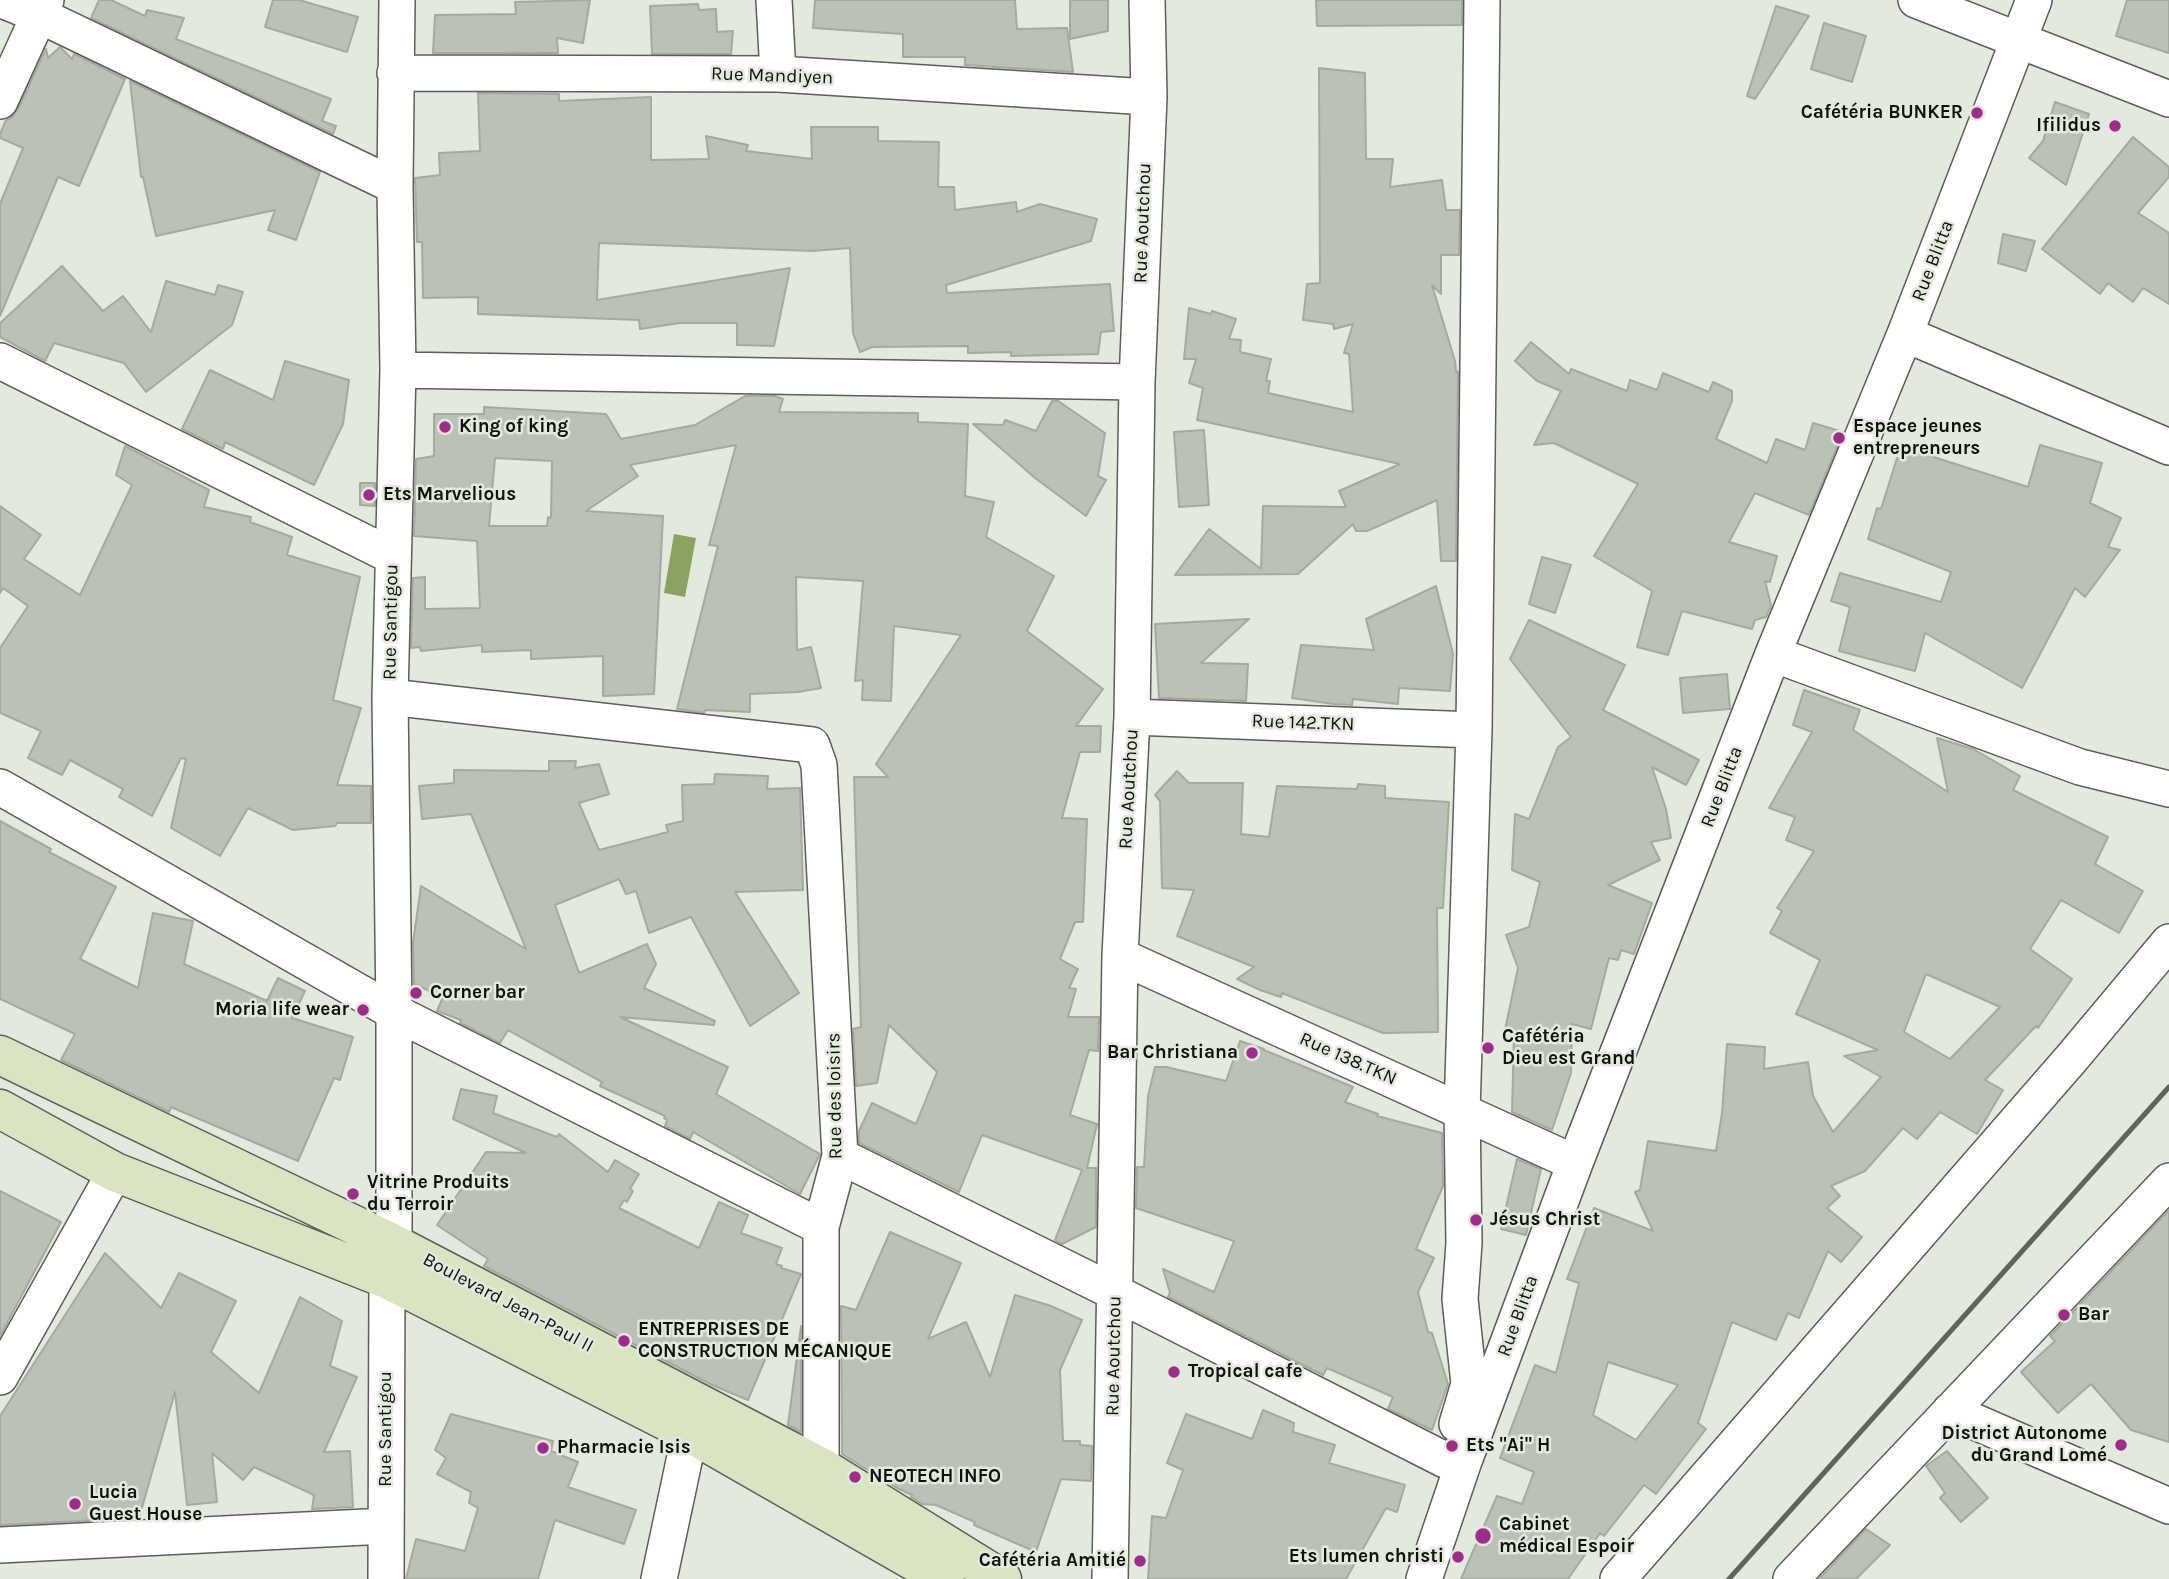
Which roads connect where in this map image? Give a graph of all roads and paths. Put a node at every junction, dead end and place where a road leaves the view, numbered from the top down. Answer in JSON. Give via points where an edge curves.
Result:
{"nodes":[{"id":1,"x":2,"y":0,"type":"edge"},
{"id":2,"x":397,"y":0,"type":"edge"},
{"id":3,"x":774,"y":0,"type":"edge"},
{"id":4,"x":1147,"y":0,"type":"edge"},
{"id":5,"x":1482,"y":0,"type":"edge"},
{"id":6,"x":1916,"y":0,"type":"edge"},
{"id":7,"x":2034,"y":0,"type":"edge"},
{"id":8,"x":43,"y":7,"type":"edge"},
{"id":9,"x":2019,"y":40,"type":"junction"},
{"id":10,"x":395,"y":73,"type":"junction"},
{"id":11,"x":778,"y":74,"type":"junction"},
{"id":12,"x":1149,"y":97,"type":"junction"},
{"id":13,"x":2169,"y":99,"type":"edge"},
{"id":14,"x":0,"y":101,"type":"edge"},
{"id":15,"x":395,"y":186,"type":"junction"},
{"id":16,"x":1905,"y":334,"type":"junction"},
{"id":17,"x":0,"y":361,"type":"edge"},
{"id":18,"x":398,"y":370,"type":"junction"},
{"id":19,"x":1137,"y":382,"type":"junction"},
{"id":20,"x":2169,"y":447,"type":"edge"},
{"id":21,"x":391,"y":556,"type":"junction"},
{"id":22,"x":1773,"y":654,"type":"junction"},
{"id":23,"x":390,"y":697,"type":"junction"},
{"id":24,"x":1132,"y":717,"type":"junction"},
{"id":25,"x":1474,"y":730,"type":"junction"},
{"id":26,"x":0,"y":787,"type":"edge"},
{"id":27,"x":2169,"y":789,"type":"edge"},
{"id":28,"x":2169,"y":942,"type":"edge"},
{"id":29,"x":1120,"y":956,"type":"junction"},
{"id":30,"x":394,"y":1012,"type":"junction"},
{"id":31,"x":0,"y":1055,"type":"edge"},
{"id":32,"x":0,"y":1109,"type":"edge"},
{"id":33,"x":1462,"y":1111,"type":"junction"},
{"id":34,"x":840,"y":1156,"type":"junction"},
{"id":35,"x":1575,"y":1163,"type":"junction"},
{"id":36,"x":116,"y":1172,"type":"junction"},
{"id":37,"x":2169,"y":1181,"type":"edge"},
{"id":38,"x":821,"y":1227,"type":"junction"},
{"id":39,"x":390,"y":1261,"type":"junction"},
{"id":40,"x":1116,"y":1293,"type":"junction"},
{"id":41,"x":0,"y":1377,"type":"edge"},
{"id":42,"x":1951,"y":1411,"type":"junction"},
{"id":43,"x":691,"y":1433,"type":"junction"},
{"id":44,"x":1455,"y":1461,"type":"junction"},
{"id":45,"x":821,"y":1467,"type":"junction"},
{"id":46,"x":2169,"y":1506,"type":"edge"},
{"id":47,"x":386,"y":1526,"type":"junction"},
{"id":48,"x":0,"y":1545,"type":"edge"},
{"id":49,"x":386,"y":1579,"type":"edge"},
{"id":50,"x":659,"y":1579,"type":"edge"},
{"id":51,"x":945,"y":1579,"type":"edge"},
{"id":52,"x":1002,"y":1579,"type":"edge"},
{"id":53,"x":1110,"y":1579,"type":"edge"},
{"id":54,"x":1424,"y":1579,"type":"edge"},
{"id":55,"x":1618,"y":1579,"type":"edge"},
{"id":56,"x":1791,"y":1579,"type":"edge"}],
"edges":[{"from":1,"to":8,"type":"street"},
{"from":2,"to":10,"type":"street","name":"Rue Santigou"},
{"from":3,"to":11,"type":"street"},
{"from":4,"to":12,"type":"street","name":"Rue Aoutchou"},
{"from":5,"to":25,"type":"street"},
{"from":6,"to":9,"type":"street"},
{"from":7,"to":9,"type":"street","name":"Rue Blitta"},
{"from":8,"to":14,"type":"street"},
{"from":8,"to":15,"type":"street"},
{"from":9,"to":13,"type":"street"},
{"from":9,"to":16,"type":"street","name":"Rue Blitta"},
{"from":10,"to":11,"type":"street","name":"Rue Mandiyen"},
{"from":10,"to":15,"type":"street","name":"Rue Santigou"},
{"from":11,"to":12,"type":"street","name":"Rue Mandiyen"},
{"from":12,"to":19,"type":"street","name":"Rue Aoutchou"},
{"from":15,"to":18,"type":"street","name":"Rue Santigou"},
{"from":16,"to":20,"type":"street"},
{"from":16,"to":22,"type":"street","name":"Rue Blitta"},
{"from":17,"to":21,"type":"street"},
{"from":18,"to":19,"type":"street"},
{"from":18,"to":21,"type":"street","name":"Rue Santigou"},
{"from":19,"to":24,"type":"street","name":"Rue Aoutchou"},
{"from":21,"to":23,"type":"street","name":"Rue Santigou"},
{"from":22,"to":27,"type":"street","via":[[2080,767]]},
{"from":22,"to":35,"type":"street","name":"Rue Blitta"},
{"from":23,"to":30,"type":"street","name":"Rue Santigou"},
{"from":23,"to":34,"type":"street","name":"Rue des loisirs","via":[[813,745],[819,765]]},
{"from":24,"to":25,"type":"street","name":"Rue 142.TKN"},
{"from":24,"to":29,"type":"street","name":"Rue Aoutchou"},
{"from":25,"to":33,"type":"street"},
{"from":26,"to":30,"type":"street"},
{"from":28,"to":55,"type":"street"},
{"from":29,"to":33,"type":"street","name":"Rue 138.TKN"},
{"from":29,"to":40,"type":"street","name":"Rue Aoutchou"},
{"from":30,"to":38,"type":"street"},
{"from":30,"to":39,"type":"street","name":"Rue Santigou"},
{"from":31,"to":39,"type":"main road","name":"Boulevard Jean-Paul II"},
{"from":32,"to":36,"type":"main road","name":"Boulevard Jean-Paul II"},
{"from":33,"to":35,"type":"street","name":"Rue 138.TKN"},
{"from":33,"to":44,"type":"street","via":[[1460,1299],[1469,1384]]},
{"from":34,"to":38,"type":"street","name":"Rue des loisirs"},
{"from":34,"to":40,"type":"street"},
{"from":35,"to":44,"type":"street","name":"Rue Blitta"},
{"from":36,"to":39,"type":"main road","name":"Boulevard Jean-Paul II"},
{"from":36,"to":41,"type":"street"},
{"from":37,"to":42,"type":"street"},
{"from":38,"to":45,"type":"street","name":"Rue des loisirs"},
{"from":39,"to":43,"type":"main road","name":"Boulevard Jean-Paul II"},
{"from":39,"to":45,"type":"main road","name":"Boulevard Jean-Paul II"},
{"from":39,"to":47,"type":"street","name":"Rue Santigou"},
{"from":40,"to":44,"type":"street"},
{"from":40,"to":53,"type":"street","name":"Rue Aoutchou"},
{"from":42,"to":46,"type":"street"},
{"from":42,"to":56,"type":"street"},
{"from":43,"to":50,"type":"street"},
{"from":43,"to":51,"type":"main road","name":"Boulevard Jean-Paul II"},
{"from":44,"to":54,"type":"street","name":"Rue Blitta"},
{"from":45,"to":52,"type":"main road","name":"Boulevard Jean-Paul II"},
{"from":47,"to":48,"type":"street"},
{"from":47,"to":49,"type":"street","name":"Rue Santigou"}]}
